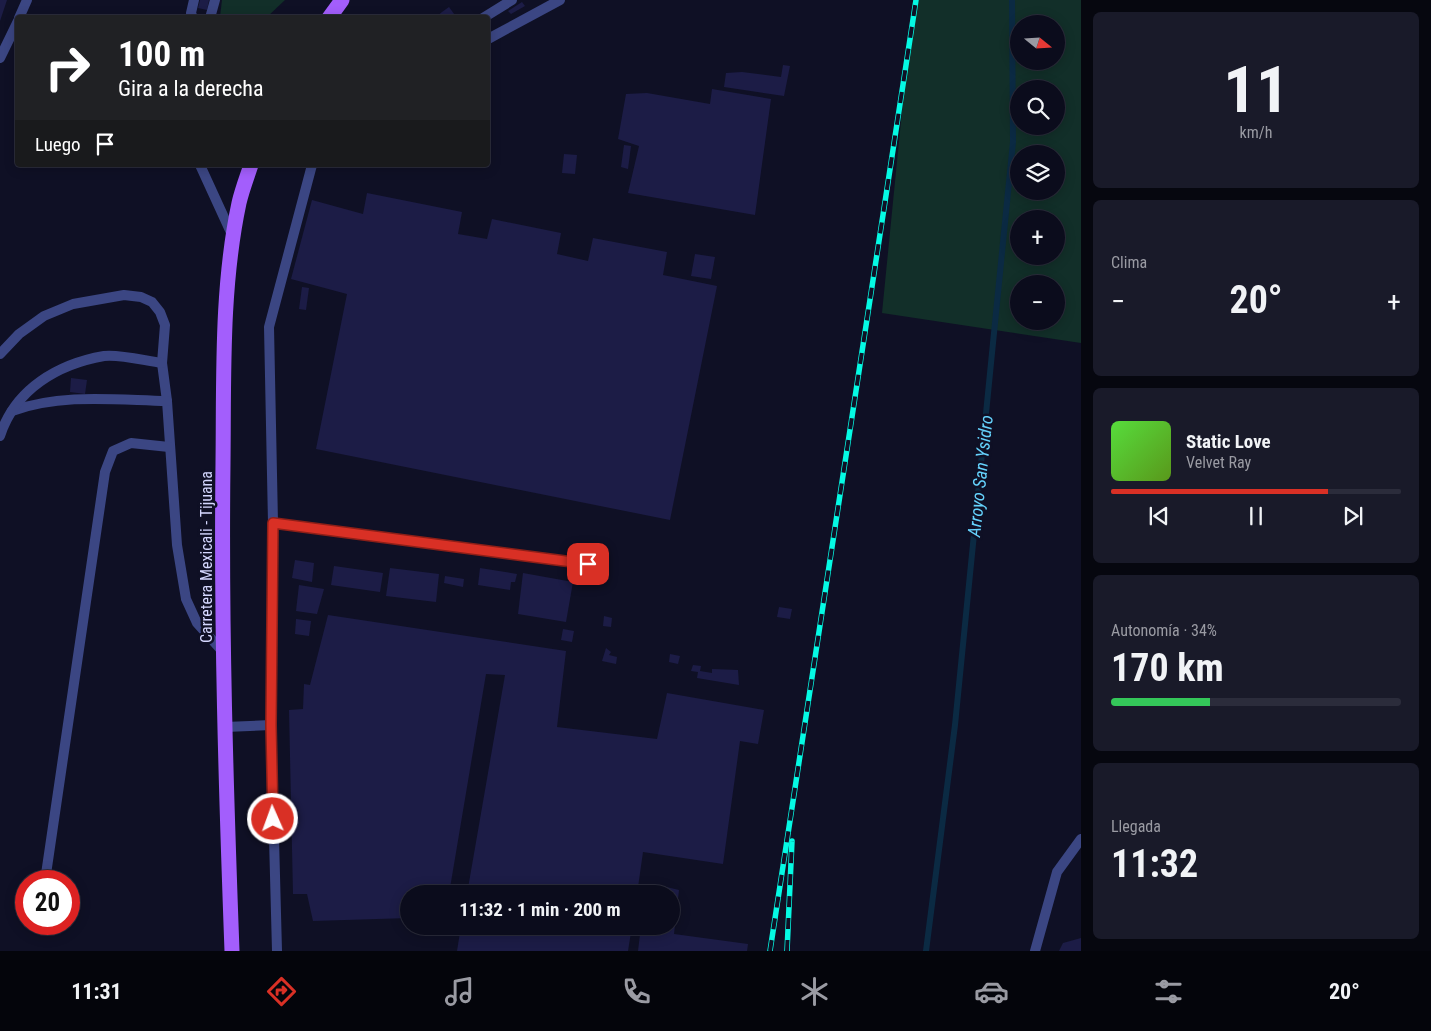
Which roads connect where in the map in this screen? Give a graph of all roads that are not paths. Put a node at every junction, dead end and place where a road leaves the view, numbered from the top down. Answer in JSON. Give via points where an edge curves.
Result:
{"nodes":[{"id":1,"x":27,"y":0,"type":"edge"},
{"id":2,"x":194,"y":0,"type":"edge"},
{"id":3,"x":215,"y":0,"type":"edge"},
{"id":4,"x":342,"y":0,"type":"edge"},
{"id":5,"x":512,"y":0,"type":"edge"},
{"id":6,"x":560,"y":0,"type":"edge"},
{"id":7,"x":20,"y":15,"type":"edge"},
{"id":8,"x":192,"y":15,"type":"edge"},
{"id":9,"x":211,"y":15,"type":"edge"},
{"id":10,"x":331,"y":15,"type":"edge"},
{"id":11,"x":488,"y":15,"type":"edge"},
{"id":12,"x":15,"y":26,"type":"edge"},
{"id":13,"x":490,"y":38,"type":"edge"},
{"id":14,"x":0,"y":58,"type":"edge"},
{"id":15,"x":201,"y":167,"type":"edge"},
{"id":16,"x":249,"y":167,"type":"edge"},
{"id":17,"x":311,"y":167,"type":"edge"},
{"id":18,"x":233,"y":238,"type":"junction"},
{"id":19,"x":0,"y":354,"type":"edge"},
{"id":20,"x":162,"y":363,"type":"junction"},
{"id":21,"x":167,"y":401,"type":"junction"},
{"id":22,"x":12,"y":411,"type":"junction"},
{"id":23,"x":0,"y":436,"type":"edge"},
{"id":24,"x":169,"y":446,"type":"junction"},
{"id":25,"x":273,"y":523,"type":"junction"},
{"id":26,"x":588,"y":564,"type":"dead end"},
{"id":27,"x":223,"y":652,"type":"junction"},
{"id":28,"x":271,"y":725,"type":"junction"},
{"id":29,"x":225,"y":727,"type":"junction"},
{"id":30,"x":1081,"y":839,"type":"edge"},
{"id":31,"x":47,"y":870,"type":"edge"},
{"id":32,"x":232,"y":951,"type":"edge"},
{"id":33,"x":277,"y":951,"type":"edge"},
{"id":34,"x":1035,"y":951,"type":"edge"}],
"edges":[{"from":1,"to":7,"type":"lane"},
{"from":2,"to":8,"type":"lane"},
{"from":3,"to":9,"type":"lane"},
{"from":4,"to":10,"type":"main road"},
{"from":5,"to":11,"type":"lane"},
{"from":6,"to":13,"type":"lane"},
{"from":12,"to":14,"type":"lane"},
{"from":15,"to":18,"type":"lane"},
{"from":16,"to":18,"type":"main road","name":"Carretera Mexicali - Tijuana"},
{"from":17,"to":25,"type":"lane","via":[[269,327]]},
{"from":18,"to":27,"type":"main road","name":"Carretera Mexicali - Tijuana","via":[[226,305],[224,386]]},
{"from":19,"to":20,"type":"lane","via":[[18,334],[44,316],[73,304],[124,295],[152,302],[160,312],[165,326]]},
{"from":20,"to":21,"type":"lane"},
{"from":20,"to":22,"type":"lane","via":[[106,356],[71,367],[44,377],[22,395]]},
{"from":21,"to":22,"type":"lane","via":[[77,398],[32,404]]},
{"from":21,"to":24,"type":"lane"},
{"from":22,"to":23,"type":"lane"},
{"from":24,"to":27,"type":"lane","via":[[186,599],[197,623]]},
{"from":24,"to":31,"type":"lane","via":[[130,443],[113,451],[105,472]]},
{"from":25,"to":26,"type":"lane"},
{"from":25,"to":28,"type":"lane"},
{"from":27,"to":29,"type":"main road","name":"Carretera Mexicali - Tijuana"},
{"from":28,"to":29,"type":"lane"},
{"from":28,"to":33,"type":"lane"},
{"from":29,"to":32,"type":"main road","name":"Carretera Mexicali - Tijuana"},
{"from":30,"to":34,"type":"lane","via":[[1057,872]]}]}
